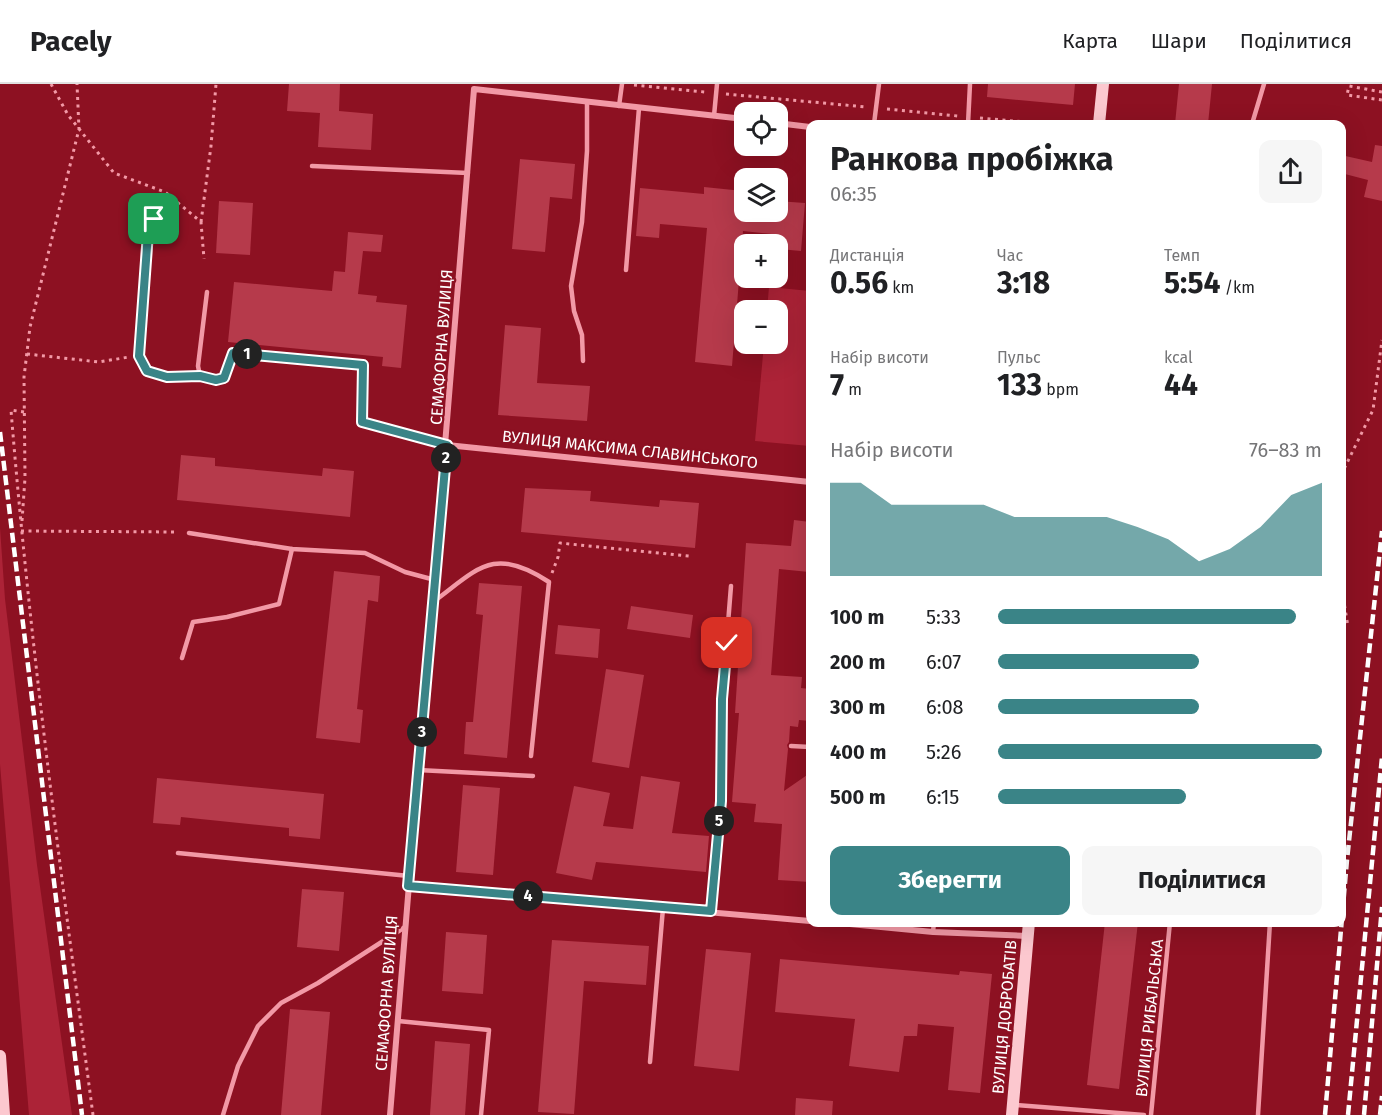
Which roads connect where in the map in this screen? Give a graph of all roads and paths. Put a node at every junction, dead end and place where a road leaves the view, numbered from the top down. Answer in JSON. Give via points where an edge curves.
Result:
{"nodes":[{"id":1,"x":51,"y":84,"type":"edge"},
{"id":2,"x":77,"y":84,"type":"edge"},
{"id":3,"x":216,"y":84,"type":"edge"},
{"id":4,"x":622,"y":84,"type":"edge"},
{"id":5,"x":717,"y":84,"type":"edge"},
{"id":6,"x":879,"y":84,"type":"edge"},
{"id":7,"x":970,"y":84,"type":"edge"},
{"id":8,"x":1103,"y":84,"type":"edge"},
{"id":9,"x":1264,"y":84,"type":"edge"},
{"id":10,"x":474,"y":87,"type":"edge"},
{"id":11,"x":1382,"y":92,"type":"edge"},
{"id":12,"x":716,"y":93,"type":"junction"},
{"id":13,"x":1382,"y":100,"type":"edge"},
{"id":14,"x":587,"y":102,"type":"junction"},
{"id":15,"x":619,"y":106,"type":"junction"},
{"id":16,"x":639,"y":108,"type":"junction"},
{"id":17,"x":876,"y":108,"type":"junction"},
{"id":18,"x":714,"y":116,"type":"junction"},
{"id":19,"x":968,"y":117,"type":"junction"},
{"id":20,"x":734,"y":118,"type":"edge"},
{"id":21,"x":874,"y":120,"type":"edge"},
{"id":22,"x":1002,"y":120,"type":"edge"},
{"id":23,"x":1099,"y":120,"type":"edge"},
{"id":24,"x":1253,"y":120,"type":"edge"},
{"id":25,"x":788,"y":124,"type":"edge"},
{"id":26,"x":806,"y":127,"type":"edge"},
{"id":27,"x":79,"y":129,"type":"junction"},
{"id":28,"x":312,"y":166,"type":"dead end"},
{"id":29,"x":468,"y":173,"type":"junction"},
{"id":30,"x":154,"y":219,"type":"dead end"},
{"id":31,"x":201,"y":222,"type":"junction"},
{"id":32,"x":204,"y":259,"type":"dead end"},
{"id":33,"x":626,"y":270,"type":"dead end"},
{"id":34,"x":207,"y":292,"type":"dead end"},
{"id":35,"x":1382,"y":340,"type":"edge"},
{"id":36,"x":27,"y":354,"type":"junction"},
{"id":37,"x":139,"y":356,"type":"junction"},
{"id":38,"x":583,"y":361,"type":"dead end"},
{"id":39,"x":200,"y":376,"type":"junction"},
{"id":40,"x":24,"y":412,"type":"junction"},
{"id":41,"x":447,"y":445,"type":"junction"},
{"id":42,"x":1346,"y":465,"type":"edge"},
{"id":43,"x":806,"y":482,"type":"edge"},
{"id":44,"x":21,"y":532,"type":"junction"},
{"id":45,"x":189,"y":533,"type":"joint"},
{"id":46,"x":292,"y":549,"type":"junction"},
{"id":47,"x":688,"y":556,"type":"dead end"},
{"id":48,"x":435,"y":580,"type":"junction"},
{"id":49,"x":549,"y":582,"type":"junction"},
{"id":50,"x":731,"y":586,"type":"dead end"},
{"id":51,"x":433,"y":602,"type":"junction"},
{"id":52,"x":1346,"y":614,"type":"edge"},
{"id":53,"x":1348,"y":627,"type":"dead end"},
{"id":54,"x":182,"y":657,"type":"dead end"},
{"id":55,"x":791,"y":746,"type":"dead end"},
{"id":56,"x":806,"y":747,"type":"edge"},
{"id":57,"x":531,"y":756,"type":"dead end"},
{"id":58,"x":418,"y":770,"type":"junction"},
{"id":59,"x":533,"y":776,"type":"dead end"},
{"id":60,"x":178,"y":854,"type":"dead end"},
{"id":61,"x":409,"y":876,"type":"junction"},
{"id":62,"x":408,"y":886,"type":"junction"},
{"id":63,"x":663,"y":908,"type":"junction"},
{"id":64,"x":711,"y":911,"type":"junction"},
{"id":65,"x":806,"y":921,"type":"edge"},
{"id":66,"x":405,"y":927,"type":"junction"},
{"id":67,"x":881,"y":927,"type":"edge"},
{"id":68,"x":934,"y":927,"type":"edge"},
{"id":69,"x":1029,"y":927,"type":"edge"},
{"id":70,"x":1170,"y":927,"type":"edge"},
{"id":71,"x":1270,"y":927,"type":"edge"},
{"id":72,"x":933,"y":932,"type":"junction"},
{"id":73,"x":1028,"y":936,"type":"junction"},
{"id":74,"x":398,"y":1021,"type":"junction"},
{"id":75,"x":0,"y":1056,"type":"edge"},
{"id":76,"x":650,"y":1062,"type":"dead end"},
{"id":77,"x":1012,"y":1110,"type":"edge"},
{"id":78,"x":4,"y":1115,"type":"edge"},
{"id":79,"x":93,"y":1115,"type":"edge"},
{"id":80,"x":223,"y":1115,"type":"edge"},
{"id":81,"x":390,"y":1115,"type":"edge"},
{"id":82,"x":481,"y":1115,"type":"edge"},
{"id":83,"x":1144,"y":1115,"type":"edge"},
{"id":84,"x":1151,"y":1115,"type":"edge"},
{"id":85,"x":1258,"y":1115,"type":"edge"}],
"edges":[{"from":1,"to":27,"type":"path"},
{"from":2,"to":27,"type":"path"},
{"from":3,"to":31,"type":"path"},
{"from":4,"to":12,"type":"path"},
{"from":4,"to":15,"type":"lane"},
{"from":5,"to":12,"type":"lane"},
{"from":6,"to":17,"type":"lane"},
{"from":7,"to":19,"type":"lane"},
{"from":8,"to":23,"type":"street"},
{"from":9,"to":24,"type":"lane"},
{"from":10,"to":14,"type":"street"},
{"from":10,"to":29,"type":"street","name":"СЕМАФОРНА ВУЛИЦЯ"},
{"from":11,"to":13,"type":"path","via":[[1349,86],[1347,96]]},
{"from":12,"to":17,"type":"path"},
{"from":12,"to":18,"type":"lane"},
{"from":14,"to":15,"type":"street"},
{"from":14,"to":38,"type":"lane","via":[[582,222],[571,286],[582,335]]},
{"from":15,"to":16,"type":"street"},
{"from":16,"to":18,"type":"street"},
{"from":16,"to":33,"type":"lane"},
{"from":17,"to":19,"type":"path"},
{"from":17,"to":21,"type":"lane"},
{"from":18,"to":20,"type":"street"},
{"from":19,"to":22,"type":"path"},
{"from":25,"to":26,"type":"street"},
{"from":27,"to":31,"type":"path","via":[[114,172],[165,192]]},
{"from":27,"to":36,"type":"path","via":[[30,327]]},
{"from":28,"to":29,"type":"lane"},
{"from":29,"to":41,"type":"street","name":"СЕМАФОРНА ВУЛИЦЯ"},
{"from":30,"to":37,"type":"lane","via":[[148,233]]},
{"from":31,"to":32,"type":"path"},
{"from":34,"to":39,"type":"lane"},
{"from":35,"to":42,"type":"path","via":[[1372,410]]},
{"from":36,"to":37,"type":"path","via":[[99,362]]},
{"from":36,"to":40,"type":"path"},
{"from":37,"to":39,"type":"lane","via":[[147,371],[167,377]]},
{"from":39,"to":41,"type":"lane","via":[[224,378],[233,353],[363,365],[362,422]]},
{"from":40,"to":44,"type":"path"},
{"from":40,"to":44,"type":"path","via":[[10,410]]},
{"from":41,"to":43,"type":"street","name":"ВУЛИЦЯ МАКСИМА СЛАВИНСЬКОГО"},
{"from":41,"to":48,"type":"street","name":"СЕМАФОРНА ВУЛИЦЯ"},
{"from":44,"to":45,"type":"path"},
{"from":44,"to":79,"type":"path","via":[[55,832]]},
{"from":45,"to":46,"type":"lane"},
{"from":46,"to":48,"type":"lane","via":[[365,554]]},
{"from":46,"to":54,"type":"lane","via":[[279,604],[193,622]]},
{"from":47,"to":49,"type":"path","via":[[560,543]]},
{"from":48,"to":51,"type":"street","name":"СЕМАФОРНА ВУЛИЦЯ"},
{"from":49,"to":51,"type":"lane","via":[[531,570],[496,563],[469,573]]},
{"from":49,"to":57,"type":"lane"},
{"from":50,"to":64,"type":"lane","via":[[722,699],[721,801]]},
{"from":51,"to":58,"type":"street","name":"СЕМАФОРНА ВУЛИЦЯ"},
{"from":52,"to":53,"type":"path"},
{"from":55,"to":56,"type":"lane"},
{"from":58,"to":59,"type":"lane"},
{"from":58,"to":61,"type":"street","name":"СЕМАФОРНА ВУЛИЦЯ"},
{"from":60,"to":61,"type":"lane"},
{"from":61,"to":62,"type":"street","name":"СЕМАФОРНА ВУЛИЦЯ"},
{"from":62,"to":63,"type":"street"},
{"from":62,"to":66,"type":"street","name":"СЕМАФОРНА ВУЛИЦЯ"},
{"from":63,"to":64,"type":"street"},
{"from":63,"to":76,"type":"lane"},
{"from":64,"to":65,"type":"street"},
{"from":66,"to":74,"type":"street","name":"СЕМАФОРНА ВУЛИЦЯ"},
{"from":66,"to":80,"type":"lane","via":[[281,1004],[258,1026],[237,1066]]},
{"from":67,"to":72,"type":"street"},
{"from":68,"to":72,"type":"lane"},
{"from":69,"to":73,"type":"street","name":"ВУЛИЦЯ ДОБРОБАТІВ"},
{"from":70,"to":84,"type":"lane","name":"ВУЛИЦЯ РИБАЛЬСЬКА"},
{"from":71,"to":85,"type":"lane"},
{"from":72,"to":73,"type":"street"},
{"from":73,"to":77,"type":"street","name":"ВУЛИЦЯ ДОБРОБАТІВ"},
{"from":74,"to":81,"type":"street","name":"СЕМАФОРНА ВУЛИЦЯ"},
{"from":74,"to":82,"type":"lane","via":[[489,1030]]},
{"from":75,"to":78,"type":"street"},
{"from":77,"to":83,"type":"lane"}]}
